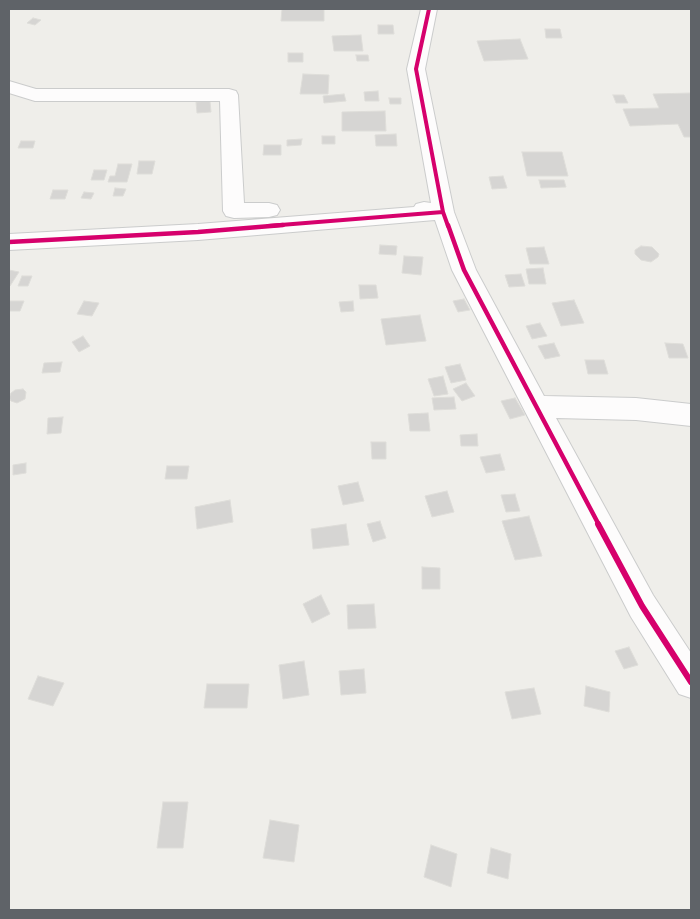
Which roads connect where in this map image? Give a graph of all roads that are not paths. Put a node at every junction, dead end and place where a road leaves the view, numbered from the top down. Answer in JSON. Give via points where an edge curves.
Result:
{"nodes":[{"id":1,"x":429,"y":9,"type":"edge"},
{"id":2,"x":9,"y":87,"type":"edge"},
{"id":3,"x":443,"y":212,"type":"junction"},
{"id":4,"x":9,"y":242,"type":"edge"},
{"id":5,"x":536,"y":407,"type":"junction"},
{"id":6,"x":691,"y":414,"type":"edge"},
{"id":7,"x":691,"y":682,"type":"edge"}],
"edges":[{"from":1,"to":3,"type":"street","via":[[416,69]]},
{"from":2,"to":3,"type":"street","via":[[35,95],[229,95],[234,211],[393,205]]},
{"from":3,"to":4,"type":"street","via":[[198,232]]},
{"from":3,"to":5,"type":"street","via":[[464,270]]},
{"from":5,"to":6,"type":"street","via":[[636,409]]},
{"from":5,"to":7,"type":"street","via":[[642,606]]}]}
